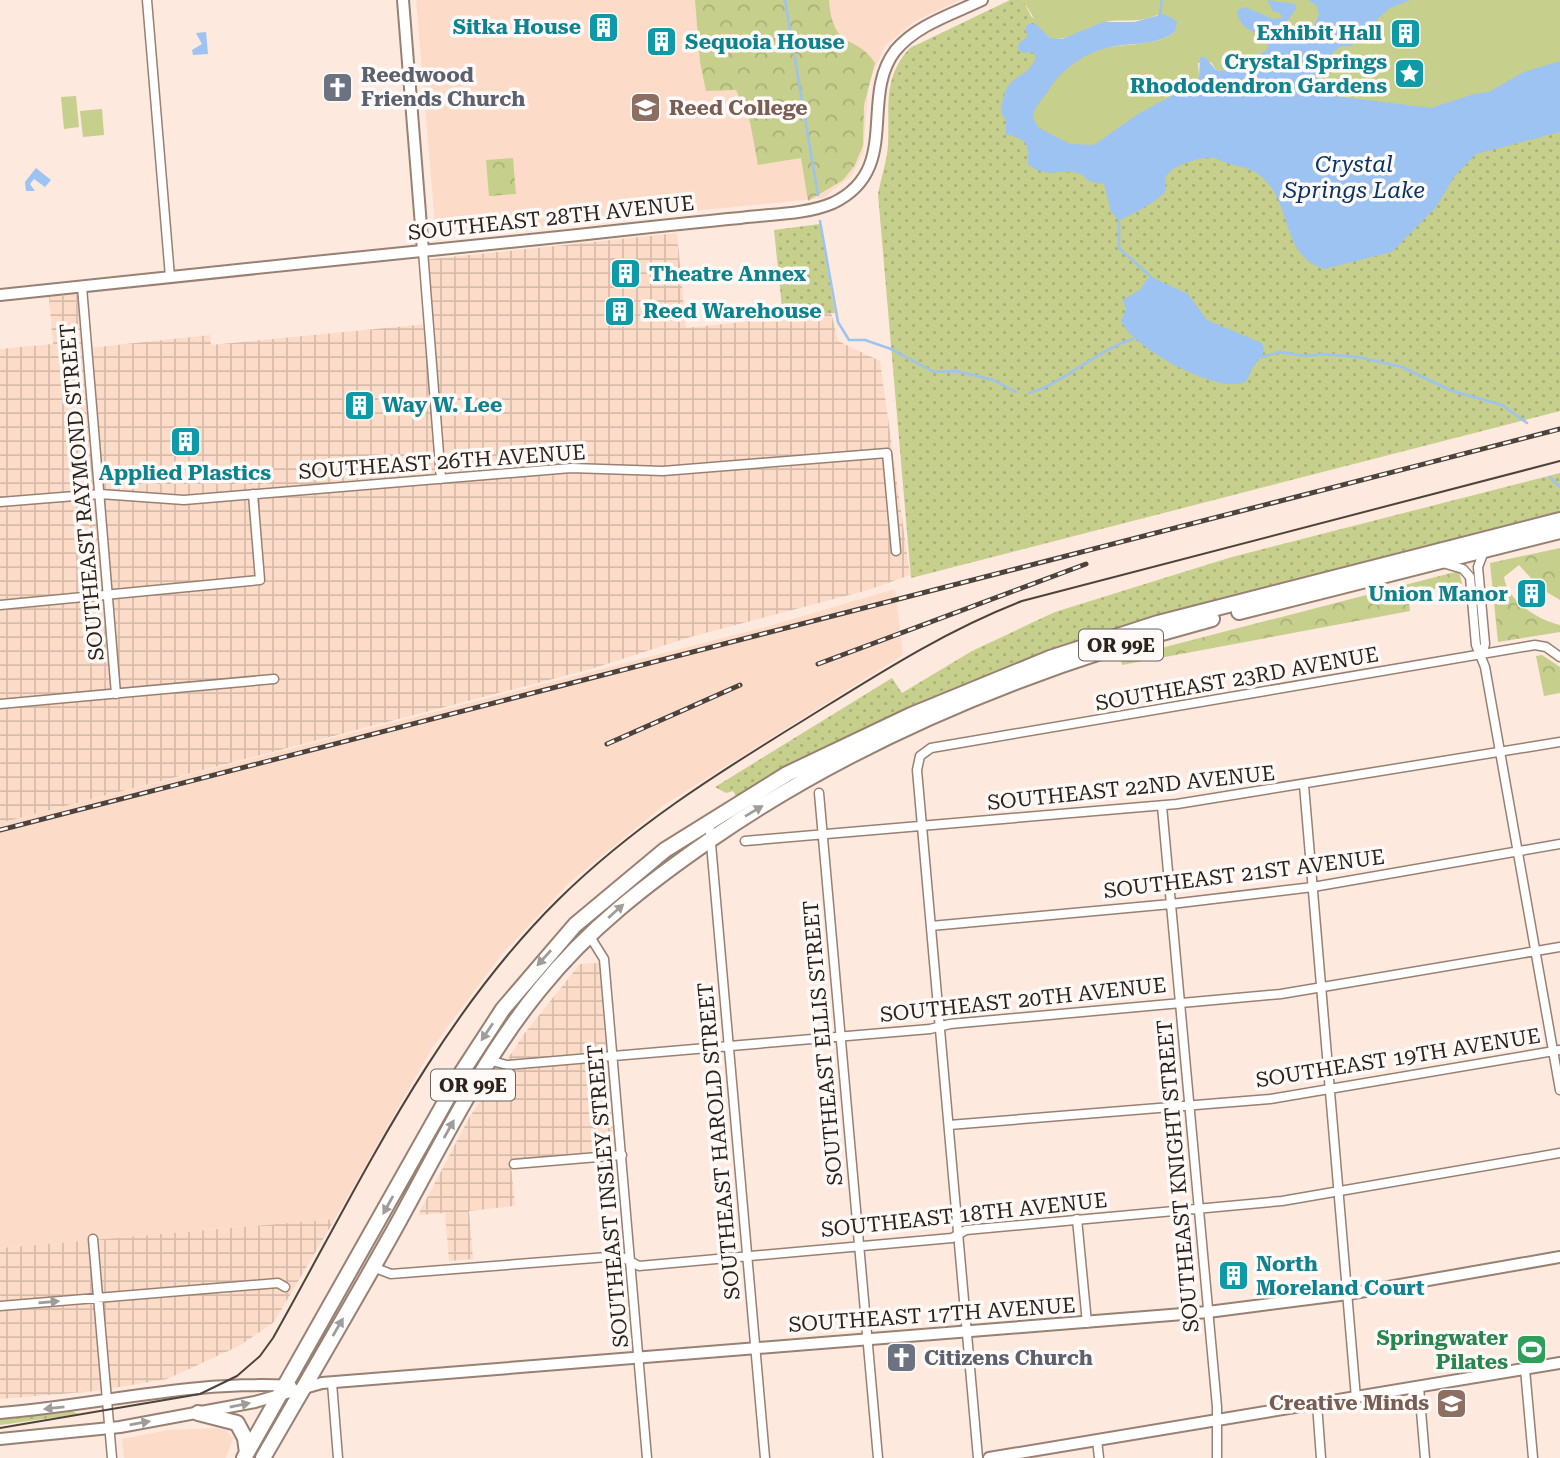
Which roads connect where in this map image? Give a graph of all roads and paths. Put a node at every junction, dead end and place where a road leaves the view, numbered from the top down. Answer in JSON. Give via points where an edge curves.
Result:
{"nodes":[{"id":1,"x":147,"y":0,"type":"edge"},
{"id":2,"x":403,"y":0,"type":"edge"},
{"id":3,"x":982,"y":0,"type":"edge"},
{"id":4,"x":423,"y":251,"type":"junction"},
{"id":5,"x":170,"y":277,"type":"junction"},
{"id":6,"x":82,"y":287,"type":"junction"},
{"id":7,"x":0,"y":295,"type":"edge"},
{"id":8,"x":441,"y":479,"type":"junction"},
{"id":9,"x":100,"y":494,"type":"junction"},
{"id":10,"x":253,"y":494,"type":"junction"},
{"id":11,"x":0,"y":502,"type":"edge"},
{"id":12,"x":1560,"y":520,"type":"edge"},
{"id":13,"x":1560,"y":531,"type":"edge"},
{"id":14,"x":896,"y":551,"type":"dead end"},
{"id":15,"x":1484,"y":551,"type":"junction"},
{"id":16,"x":1440,"y":562,"type":"junction"},
{"id":17,"x":108,"y":594,"type":"junction"},
{"id":18,"x":0,"y":605,"type":"edge"},
{"id":19,"x":1482,"y":655,"type":"junction"},
{"id":20,"x":1560,"y":657,"type":"edge"},
{"id":21,"x":274,"y":679,"type":"dead end"},
{"id":22,"x":117,"y":694,"type":"junction"},
{"id":23,"x":0,"y":704,"type":"edge"},
{"id":24,"x":1560,"y":741,"type":"edge"},
{"id":25,"x":1502,"y":751,"type":"junction"},
{"id":26,"x":1304,"y":785,"type":"junction"},
{"id":27,"x":819,"y":793,"type":"dead end"},
{"id":28,"x":1162,"y":806,"type":"junction"},
{"id":29,"x":709,"y":821,"type":"junction"},
{"id":30,"x":922,"y":826,"type":"junction"},
{"id":31,"x":822,"y":835,"type":"junction"},
{"id":32,"x":711,"y":839,"type":"junction"},
{"id":33,"x":745,"y":841,"type":"dead end"},
{"id":34,"x":1560,"y":844,"type":"edge"},
{"id":35,"x":1519,"y":851,"type":"junction"},
{"id":36,"x":1313,"y":887,"type":"junction"},
{"id":37,"x":1171,"y":904,"type":"junction"},
{"id":38,"x":931,"y":926,"type":"junction"},
{"id":39,"x":589,"y":935,"type":"junction"},
{"id":40,"x":1560,"y":947,"type":"edge"},
{"id":41,"x":1535,"y":952,"type":"junction"},
{"id":42,"x":1322,"y":987,"type":"junction"},
{"id":43,"x":1179,"y":1002,"type":"junction"},
{"id":44,"x":940,"y":1026,"type":"junction"},
{"id":45,"x":841,"y":1035,"type":"junction"},
{"id":46,"x":728,"y":1045,"type":"junction"},
{"id":47,"x":1557,"y":1050,"type":"edge"},
{"id":48,"x":613,"y":1055,"type":"junction"},
{"id":49,"x":488,"y":1060,"type":"junction"},
{"id":50,"x":1330,"y":1089,"type":"junction"},
{"id":51,"x":1560,"y":1090,"type":"edge"},
{"id":52,"x":1188,"y":1104,"type":"junction"},
{"id":53,"x":949,"y":1125,"type":"junction"},
{"id":54,"x":1560,"y":1153,"type":"edge"},
{"id":55,"x":622,"y":1155,"type":"junction"},
{"id":56,"x":514,"y":1164,"type":"dead end"},
{"id":57,"x":1339,"y":1191,"type":"junction"},
{"id":58,"x":1198,"y":1209,"type":"junction"},
{"id":59,"x":1077,"y":1219,"type":"junction"},
{"id":60,"x":959,"y":1234,"type":"junction"},
{"id":61,"x":93,"y":1239,"type":"dead end"},
{"id":62,"x":859,"y":1245,"type":"junction"},
{"id":63,"x":747,"y":1255,"type":"junction"},
{"id":64,"x":1560,"y":1257,"type":"edge"},
{"id":65,"x":631,"y":1262,"type":"junction"},
{"id":66,"x":373,"y":1267,"type":"junction"},
{"id":67,"x":285,"y":1287,"type":"dead end"},
{"id":68,"x":1348,"y":1294,"type":"junction"},
{"id":69,"x":98,"y":1298,"type":"junction"},
{"id":70,"x":0,"y":1306,"type":"edge"},
{"id":71,"x":1208,"y":1312,"type":"junction"},
{"id":72,"x":1087,"y":1323,"type":"junction"},
{"id":73,"x":968,"y":1333,"type":"junction"},
{"id":74,"x":867,"y":1339,"type":"junction"},
{"id":75,"x":755,"y":1347,"type":"junction"},
{"id":76,"x":639,"y":1356,"type":"junction"},
{"id":77,"x":1560,"y":1363,"type":"edge"},
{"id":78,"x":1525,"y":1369,"type":"junction"},
{"id":79,"x":332,"y":1383,"type":"junction"},
{"id":80,"x":305,"y":1387,"type":"junction"},
{"id":81,"x":1419,"y":1387,"type":"junction"},
{"id":82,"x":283,"y":1390,"type":"junction"},
{"id":83,"x":1356,"y":1398,"type":"junction"},
{"id":84,"x":108,"y":1401,"type":"junction"},
{"id":85,"x":1317,"y":1404,"type":"junction"},
{"id":86,"x":0,"y":1413,"type":"edge"},
{"id":87,"x":198,"y":1413,"type":"junction"},
{"id":88,"x":1215,"y":1420,"type":"junction"},
{"id":89,"x":110,"y":1428,"type":"junction"},
{"id":90,"x":0,"y":1439,"type":"edge"},
{"id":91,"x":1097,"y":1440,"type":"junction"},
{"id":92,"x":245,"y":1455,"type":"edge"},
{"id":93,"x":112,"y":1458,"type":"edge"},
{"id":94,"x":263,"y":1458,"type":"edge"},
{"id":95,"x":338,"y":1458,"type":"edge"},
{"id":96,"x":647,"y":1458,"type":"edge"},
{"id":97,"x":765,"y":1458,"type":"edge"},
{"id":98,"x":878,"y":1458,"type":"edge"},
{"id":99,"x":978,"y":1458,"type":"edge"},
{"id":100,"x":989,"y":1458,"type":"edge"},
{"id":101,"x":1099,"y":1458,"type":"edge"},
{"id":102,"x":1217,"y":1458,"type":"edge"},
{"id":103,"x":1321,"y":1458,"type":"edge"},
{"id":104,"x":1425,"y":1458,"type":"edge"},
{"id":105,"x":1532,"y":1458,"type":"edge"}],
"edges":[{"from":1,"to":5,"type":"street"},
{"from":2,"to":4,"type":"street"},
{"from":3,"to":4,"type":"street","name":"SOUTHEAST 28TH AVENUE","via":[[927,25],[896,50],[880,83],[873,159],[852,190],[825,206]]},
{"from":4,"to":5,"type":"street","name":"SOUTHEAST 28TH AVENUE"},
{"from":4,"to":8,"type":"street"},
{"from":5,"to":6,"type":"street","name":"SOUTHEAST 28TH AVENUE"},
{"from":6,"to":7,"type":"street","name":"SOUTHEAST 28TH AVENUE"},
{"from":6,"to":9,"type":"street","name":"SOUTHEAST RAYMOND STREET"},
{"from":8,"to":10,"type":"street","name":"SOUTHEAST 26TH AVENUE"},
{"from":8,"to":14,"type":"street","name":"SOUTHEAST 26TH AVENUE","via":[[578,468],[663,471],[887,453]]},
{"from":9,"to":10,"type":"street","name":"SOUTHEAST 26TH AVENUE","via":[[173,500]]},
{"from":9,"to":11,"type":"street","name":"SOUTHEAST 26TH AVENUE"},
{"from":9,"to":17,"type":"street","name":"SOUTHEAST RAYMOND STREET"},
{"from":10,"to":17,"type":"street","via":[[260,580]]},
{"from":12,"to":29,"type":"highway","number":"OR 99E","via":[[1158,623],[1050,658],[864,737],[787,774]]},
{"from":13,"to":15,"type":"highway","number":"OR 99E"},
{"from":15,"to":16,"type":"highway","number":"OR 99E"},
{"from":15,"to":19,"type":"street","via":[[1478,567]]},
{"from":16,"to":19,"type":"street","via":[[1468,572],[1476,645]]},
{"from":32,"to":16,"type":"highway","number":"OR 99E","one_way":true,"via":[[839,761],[1022,679],[1174,629]]},
{"from":17,"to":18,"type":"street"},
{"from":17,"to":22,"type":"street","name":"SOUTHEAST RAYMOND STREET"},
{"from":19,"to":20,"type":"street","name":"SOUTHEAST 23RD AVENUE","via":[[1541,645]]},
{"from":19,"to":25,"type":"street"},
{"from":19,"to":30,"type":"street","name":"SOUTHEAST 23RD AVENUE","via":[[931,748],[920,756],[917,770]]},
{"from":21,"to":22,"type":"street"},
{"from":22,"to":23,"type":"street"},
{"from":24,"to":25,"type":"street","name":"SOUTHEAST 22ND AVENUE"},
{"from":25,"to":26,"type":"street","name":"SOUTHEAST 22ND AVENUE"},
{"from":25,"to":35,"type":"street"},
{"from":26,"to":28,"type":"street","name":"SOUTHEAST 22ND AVENUE"},
{"from":26,"to":36,"type":"street"},
{"from":27,"to":31,"type":"street","name":"SOUTHEAST ELLIS STREET"},
{"from":28,"to":30,"type":"street","name":"SOUTHEAST 22ND AVENUE"},
{"from":28,"to":37,"type":"street","name":"SOUTHEAST KNIGHT STREET"},
{"from":29,"to":32,"type":"street","name":"SOUTHEAST HAROLD STREET"},
{"from":29,"to":82,"type":"highway","number":"OR 99E","one_way":true,"via":[[643,866],[593,908],[503,1009],[457,1080]]},
{"from":30,"to":31,"type":"street","name":"SOUTHEAST 22ND AVENUE"},
{"from":30,"to":38,"type":"street"},
{"from":31,"to":33,"type":"street","name":"SOUTHEAST 22ND AVENUE"},
{"from":31,"to":45,"type":"street","name":"SOUTHEAST ELLIS STREET"},
{"from":39,"to":32,"type":"highway","number":"OR 99E","one_way":true},
{"from":32,"to":46,"type":"street","name":"SOUTHEAST HAROLD STREET"},
{"from":34,"to":35,"type":"street","name":"SOUTHEAST 21ST AVENUE"},
{"from":35,"to":36,"type":"street","name":"SOUTHEAST 21ST AVENUE"},
{"from":35,"to":41,"type":"street"},
{"from":36,"to":37,"type":"street","name":"SOUTHEAST 21ST AVENUE"},
{"from":36,"to":42,"type":"street"},
{"from":37,"to":38,"type":"street","name":"SOUTHEAST 21ST AVENUE"},
{"from":37,"to":43,"type":"street","name":"SOUTHEAST KNIGHT STREET"},
{"from":38,"to":44,"type":"street"},
{"from":39,"to":48,"type":"street","name":"SOUTHEAST INSLEY STREET","via":[[604,960]]},
{"from":39,"to":49,"type":"highway","number":"OR 99E","via":[[541,988]]},
{"from":40,"to":41,"type":"street","name":"SOUTHEAST 20TH AVENUE"},
{"from":41,"to":42,"type":"street","name":"SOUTHEAST 20TH AVENUE"},
{"from":41,"to":47,"type":"street"},
{"from":42,"to":43,"type":"street","name":"SOUTHEAST 20TH AVENUE","via":[[1242,999]]},
{"from":42,"to":50,"type":"street"},
{"from":43,"to":44,"type":"street","name":"SOUTHEAST 20TH AVENUE"},
{"from":43,"to":52,"type":"street","name":"SOUTHEAST KNIGHT STREET"},
{"from":44,"to":45,"type":"street","name":"SOUTHEAST 20TH AVENUE"},
{"from":44,"to":53,"type":"street"},
{"from":45,"to":46,"type":"street","name":"SOUTHEAST 20TH AVENUE"},
{"from":45,"to":62,"type":"street","name":"SOUTHEAST ELLIS STREET"},
{"from":46,"to":48,"type":"street","name":"SOUTHEAST 20TH AVENUE"},
{"from":46,"to":63,"type":"street","name":"SOUTHEAST HAROLD STREET"},
{"from":47,"to":50,"type":"street","name":"SOUTHEAST 19TH AVENUE"},
{"from":47,"to":51,"type":"street"},
{"from":48,"to":49,"type":"street","name":"SOUTHEAST 20TH AVENUE","via":[[507,1065]]},
{"from":48,"to":55,"type":"street","name":"SOUTHEAST INSLEY STREET"},
{"from":66,"to":49,"type":"highway","number":"OR 99E","one_way":true},
{"from":50,"to":52,"type":"street","name":"SOUTHEAST 19TH AVENUE","via":[[1270,1099]]},
{"from":50,"to":57,"type":"street"},
{"from":52,"to":53,"type":"street","name":"SOUTHEAST 19TH AVENUE"},
{"from":52,"to":58,"type":"street","name":"SOUTHEAST KNIGHT STREET"},
{"from":53,"to":60,"type":"street"},
{"from":54,"to":57,"type":"street","name":"SOUTHEAST 18TH AVENUE"},
{"from":55,"to":56,"type":"street"},
{"from":55,"to":65,"type":"street","name":"SOUTHEAST INSLEY STREET"},
{"from":57,"to":58,"type":"street","name":"SOUTHEAST 18TH AVENUE"},
{"from":57,"to":68,"type":"street"},
{"from":58,"to":59,"type":"street","name":"SOUTHEAST 18TH AVENUE"},
{"from":58,"to":71,"type":"street","name":"SOUTHEAST KNIGHT STREET"},
{"from":59,"to":60,"type":"street","name":"SOUTHEAST 18TH AVENUE"},
{"from":59,"to":72,"type":"street"},
{"from":60,"to":62,"type":"street","name":"SOUTHEAST 18TH AVENUE"},
{"from":60,"to":73,"type":"street"},
{"from":61,"to":69,"type":"street"},
{"from":62,"to":63,"type":"street","name":"SOUTHEAST 18TH AVENUE"},
{"from":62,"to":74,"type":"street","name":"SOUTHEAST ELLIS STREET"},
{"from":63,"to":65,"type":"street","name":"SOUTHEAST 18TH AVENUE","via":[[639,1266]]},
{"from":63,"to":75,"type":"street","name":"SOUTHEAST HAROLD STREET"},
{"from":64,"to":68,"type":"street","name":"SOUTHEAST 17TH AVENUE"},
{"from":65,"to":66,"type":"street","name":"SOUTHEAST 18TH AVENUE","via":[[620,1256],[391,1274]]},
{"from":65,"to":76,"type":"street","name":"SOUTHEAST INSLEY STREET"},
{"from":80,"to":66,"type":"highway","number":"OR 99E","one_way":true},
{"from":67,"to":69,"type":"street","via":[[278,1283]]},
{"from":68,"to":71,"type":"street","name":"SOUTHEAST 17TH AVENUE"},
{"from":68,"to":83,"type":"street"},
{"from":70,"to":69,"type":"street","one_way":true},
{"from":69,"to":84,"type":"street"},
{"from":71,"to":72,"type":"street","name":"SOUTHEAST 17TH AVENUE"},
{"from":71,"to":88,"type":"street","name":"SOUTHEAST KNIGHT STREET"},
{"from":72,"to":73,"type":"street","name":"SOUTHEAST 17TH AVENUE"},
{"from":73,"to":74,"type":"street","name":"SOUTHEAST 17TH AVENUE"},
{"from":73,"to":99,"type":"street"},
{"from":74,"to":75,"type":"street","name":"SOUTHEAST 17TH AVENUE"},
{"from":74,"to":98,"type":"street","name":"SOUTHEAST ELLIS STREET"},
{"from":75,"to":76,"type":"street","name":"SOUTHEAST 17TH AVENUE"},
{"from":75,"to":97,"type":"street","name":"SOUTHEAST HAROLD STREET"},
{"from":76,"to":79,"type":"street","name":"SOUTHEAST 17TH AVENUE"},
{"from":76,"to":96,"type":"street","name":"SOUTHEAST INSLEY STREET"},
{"from":77,"to":78,"type":"street"},
{"from":78,"to":81,"type":"street"},
{"from":78,"to":105,"type":"street"},
{"from":79,"to":80,"type":"street","name":"SOUTHEAST 17TH AVENUE"},
{"from":79,"to":95,"type":"street"},
{"from":80,"to":82,"type":"street","name":"SOUTHEAST 17TH AVENUE"},
{"from":80,"to":94,"type":"highway","number":"OR 99E"},
{"from":81,"to":83,"type":"street"},
{"from":81,"to":104,"type":"street"},
{"from":82,"to":84,"type":"street","name":"SOUTHEAST 17TH AVENUE","via":[[193,1386]]},
{"from":87,"to":82,"type":"street","name":"SOUTHEAST 17TH AVENUE","one_way":true},
{"from":82,"to":92,"type":"highway","number":"OR 99E"},
{"from":83,"to":85,"type":"street"},
{"from":84,"to":86,"type":"street","name":"SOUTHEAST 17TH AVENUE","one_way":true},
{"from":84,"to":89,"type":"street"},
{"from":85,"to":88,"type":"street"},
{"from":85,"to":103,"type":"street"},
{"from":89,"to":87,"type":"street","name":"SOUTHEAST 17TH AVENUE","one_way":true},
{"from":87,"to":92,"type":"highway","via":[[237,1423],[245,1438]]},
{"from":88,"to":91,"type":"street"},
{"from":88,"to":102,"type":"street","name":"SOUTHEAST KNIGHT STREET"},
{"from":89,"to":90,"type":"street","name":"SOUTHEAST 17TH AVENUE"},
{"from":89,"to":93,"type":"street"},
{"from":91,"to":100,"type":"street"},
{"from":91,"to":101,"type":"street"}]}
